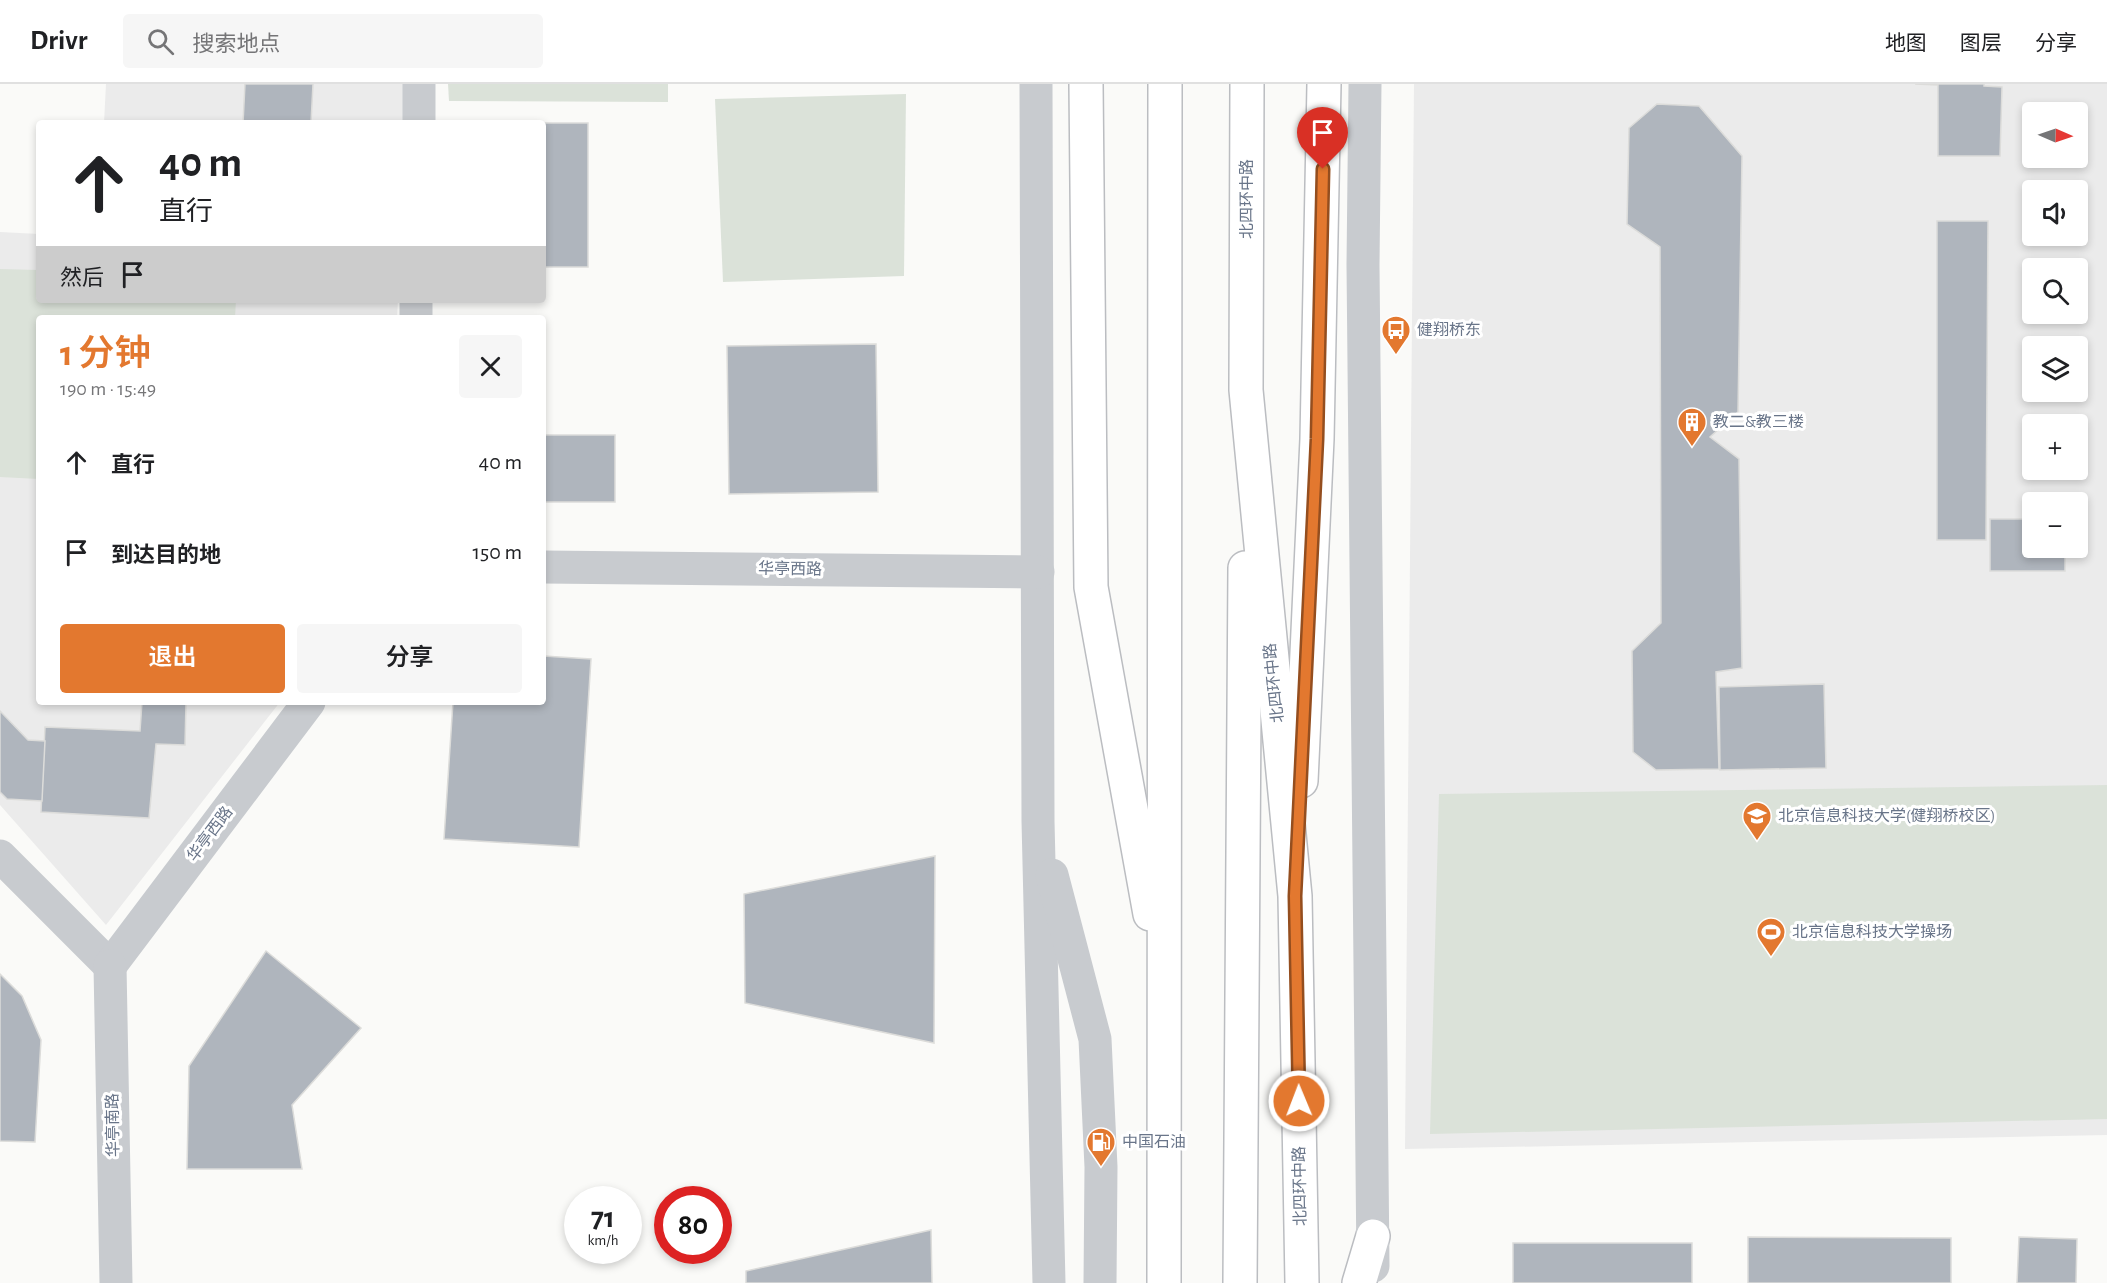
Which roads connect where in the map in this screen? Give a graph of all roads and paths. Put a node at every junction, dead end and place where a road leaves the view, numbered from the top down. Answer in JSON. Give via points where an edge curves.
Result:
{"nodes":[{"id":1,"x":419,"y":84,"type":"edge"},
{"id":2,"x":1036,"y":84,"type":"edge"},
{"id":3,"x":1086,"y":84,"type":"edge"},
{"id":4,"x":1165,"y":84,"type":"edge"},
{"id":5,"x":1247,"y":84,"type":"edge"},
{"id":6,"x":1324,"y":84,"type":"edge"},
{"id":7,"x":1365,"y":84,"type":"edge"},
{"id":8,"x":419,"y":120,"type":"edge"},
{"id":9,"x":1246,"y":390,"type":"junction"},
{"id":10,"x":546,"y":567,"type":"edge"},
{"id":11,"x":1038,"y":572,"type":"junction"},
{"id":12,"x":307,"y":705,"type":"edge"},
{"id":13,"x":1038,"y":821,"type":"junction"},
{"id":14,"x":0,"y":856,"type":"edge"},
{"id":15,"x":1295,"y":896,"type":"junction"},
{"id":16,"x":110,"y":966,"type":"junction"},
{"id":17,"x":1165,"y":998,"type":"junction"},
{"id":18,"x":1373,"y":1236,"type":"junction"},
{"id":19,"x":116,"y":1283,"type":"edge"},
{"id":20,"x":1049,"y":1283,"type":"edge"},
{"id":21,"x":1100,"y":1283,"type":"edge"},
{"id":22,"x":1164,"y":1283,"type":"edge"},
{"id":23,"x":1240,"y":1283,"type":"edge"},
{"id":24,"x":1302,"y":1283,"type":"edge"},
{"id":25,"x":1359,"y":1283,"type":"edge"},
{"id":26,"x":1373,"y":1283,"type":"edge"}],
"edges":[{"from":1,"to":8,"type":"street"},
{"from":2,"to":11,"type":"street"},
{"from":3,"to":17,"type":"highway","via":[[1091,587]]},
{"from":4,"to":17,"type":"highway"},
{"from":5,"to":9,"type":"highway","name":"北四环中路"},
{"from":6,"to":15,"type":"highway","via":[[1317,439]]},
{"from":7,"to":18,"type":"street","via":[[1363,265]]},
{"from":9,"to":15,"type":"highway","name":"北四环中路"},
{"from":9,"to":23,"type":"highway"},
{"from":10,"to":11,"type":"street","name":"华亭西路"},
{"from":11,"to":13,"type":"street"},
{"from":12,"to":16,"type":"street","name":"华亭西路"},
{"from":13,"to":20,"type":"street"},
{"from":13,"to":21,"type":"street","via":[[1095,1039],[1101,1167]]},
{"from":14,"to":16,"type":"street"},
{"from":15,"to":24,"type":"highway","name":"北四环中路"},
{"from":16,"to":19,"type":"street","name":"华亭南路"},
{"from":17,"to":22,"type":"highway"},
{"from":18,"to":25,"type":"highway"},
{"from":18,"to":26,"type":"street"}]}
